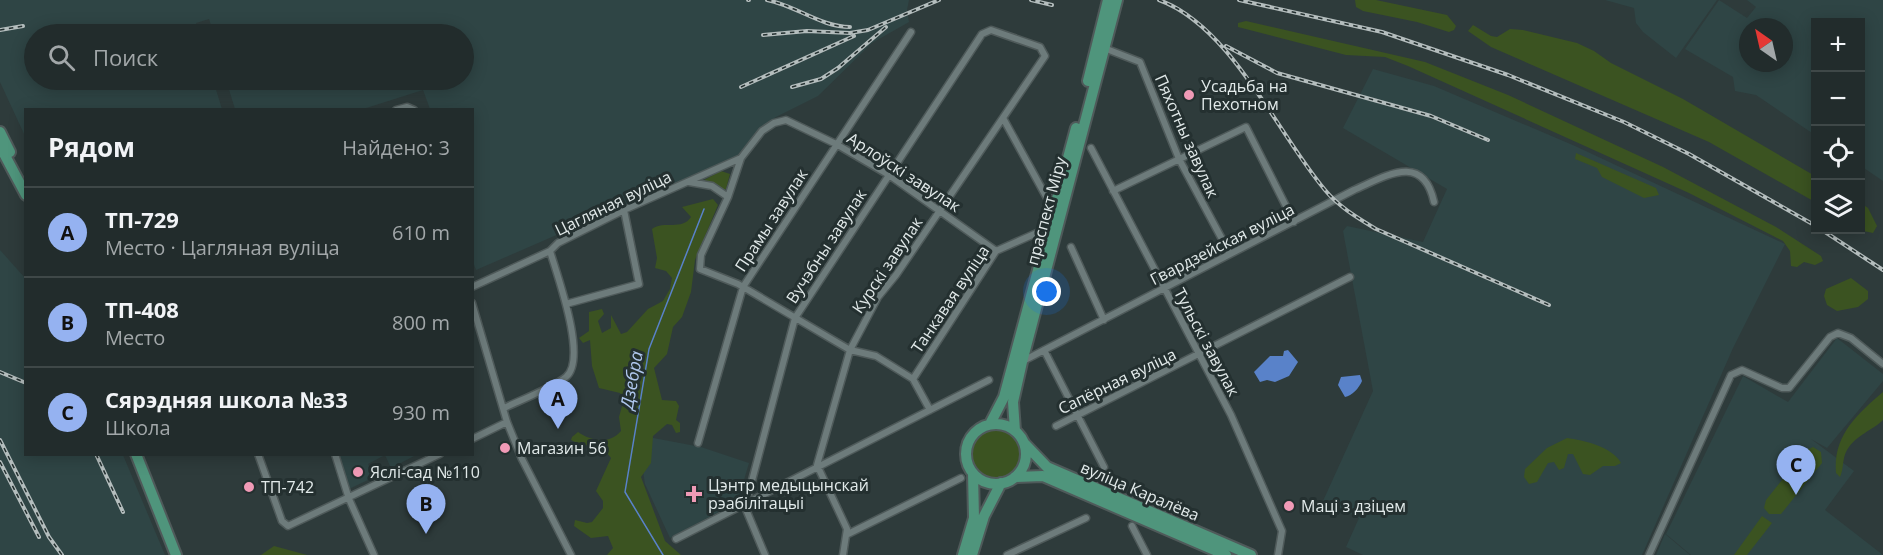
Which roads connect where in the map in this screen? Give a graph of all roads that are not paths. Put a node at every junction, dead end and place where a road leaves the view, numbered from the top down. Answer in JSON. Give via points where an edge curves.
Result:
{"nodes":[{"id":1,"x":1111,"y":4,"type":"edge"},
{"id":2,"x":911,"y":32,"type":"dead end"},
{"id":3,"x":1040,"y":47,"type":"joint"},
{"id":4,"x":1104,"y":48,"type":"junction"},
{"id":5,"x":1003,"y":118,"type":"junction"},
{"id":6,"x":0,"y":132,"type":"edge"},
{"id":7,"x":836,"y":144,"type":"junction"},
{"id":8,"x":0,"y":146,"type":"edge"},
{"id":9,"x":1091,"y":148,"type":"dead end"},
{"id":10,"x":741,"y":158,"type":"junction"},
{"id":11,"x":1179,"y":159,"type":"junction"},
{"id":12,"x":889,"y":175,"type":"junction"},
{"id":13,"x":24,"y":177,"type":"edge"},
{"id":14,"x":689,"y":182,"type":"junction"},
{"id":15,"x":24,"y":191,"type":"edge"},
{"id":16,"x":1113,"y":191,"type":"junction"},
{"id":17,"x":728,"y":197,"type":"junction"},
{"id":18,"x":1434,"y":202,"type":"dead end"},
{"id":19,"x":1053,"y":208,"type":"junction"},
{"id":20,"x":624,"y":210,"type":"junction"},
{"id":21,"x":941,"y":210,"type":"junction"},
{"id":22,"x":1294,"y":222,"type":"junction"},
{"id":23,"x":1048,"y":228,"type":"junction"},
{"id":24,"x":1071,"y":247,"type":"dead end"},
{"id":25,"x":550,"y":251,"type":"junction"},
{"id":26,"x":996,"y":251,"type":"junction"},
{"id":27,"x":1230,"y":254,"type":"junction"},
{"id":28,"x":1350,"y":277,"type":"dead end"},
{"id":29,"x":474,"y":286,"type":"edge"},
{"id":30,"x":743,"y":287,"type":"junction"},
{"id":31,"x":1164,"y":289,"type":"junction"},
{"id":32,"x":566,"y":304,"type":"junction"},
{"id":33,"x":474,"y":310,"type":"edge"},
{"id":34,"x":795,"y":318,"type":"junction"},
{"id":35,"x":1104,"y":320,"type":"junction"},
{"id":36,"x":850,"y":350,"type":"junction"},
{"id":37,"x":1044,"y":350,"type":"junction"},
{"id":38,"x":1198,"y":356,"type":"junction"},
{"id":39,"x":1883,"y":364,"type":"edge"},
{"id":40,"x":1017,"y":365,"type":"junction"},
{"id":41,"x":914,"y":379,"type":"junction"},
{"id":42,"x":989,"y":380,"type":"dead end"},
{"id":43,"x":504,"y":408,"type":"junction"},
{"id":44,"x":930,"y":410,"type":"junction"},
{"id":45,"x":1078,"y":416,"type":"junction"},
{"id":46,"x":507,"y":422,"type":"junction"},
{"id":47,"x":990,"y":424,"type":"junction"},
{"id":48,"x":1056,"y":426,"type":"dead end"},
{"id":49,"x":1015,"y":431,"type":"junction"},
{"id":50,"x":474,"y":438,"type":"edge"},
{"id":51,"x":698,"y":443,"type":"dead end"},
{"id":52,"x":1024,"y":443,"type":"junction"},
{"id":53,"x":137,"y":456,"type":"edge"},
{"id":54,"x":144,"y":456,"type":"edge"},
{"id":55,"x":259,"y":456,"type":"edge"},
{"id":56,"x":336,"y":456,"type":"edge"},
{"id":57,"x":436,"y":456,"type":"edge"},
{"id":58,"x":817,"y":465,"type":"junction"},
{"id":59,"x":1104,"y":467,"type":"dead end"},
{"id":60,"x":973,"y":473,"type":"junction"},
{"id":61,"x":1015,"y":477,"type":"junction"},
{"id":62,"x":961,"y":478,"type":"dead end"},
{"id":63,"x":1001,"y":483,"type":"junction"},
{"id":64,"x":349,"y":499,"type":"junction"},
{"id":65,"x":747,"y":501,"type":"junction"},
{"id":66,"x":1086,"y":518,"type":"dead end"},
{"id":67,"x":1132,"y":526,"type":"dead end"},
{"id":68,"x":848,"y":534,"type":"junction"},
{"id":69,"x":676,"y":539,"type":"dead end"},
{"id":70,"x":176,"y":555,"type":"edge"},
{"id":71,"x":183,"y":555,"type":"edge"},
{"id":72,"x":374,"y":555,"type":"edge"},
{"id":73,"x":572,"y":555,"type":"edge"},
{"id":74,"x":765,"y":555,"type":"edge"},
{"id":75,"x":843,"y":555,"type":"edge"},
{"id":76,"x":963,"y":555,"type":"edge"},
{"id":77,"x":972,"y":555,"type":"edge"},
{"id":78,"x":1007,"y":555,"type":"edge"},
{"id":79,"x":1147,"y":555,"type":"edge"},
{"id":80,"x":1226,"y":555,"type":"edge"},
{"id":81,"x":1251,"y":555,"type":"edge"},
{"id":82,"x":1278,"y":555,"type":"edge"},
{"id":83,"x":1649,"y":555,"type":"edge"}],
"edges":[{"from":1,"to":4,"type":"main road","name":"праспект Міру"},
{"from":1,"to":19,"type":"main road","name":"праспект Міру"},
{"from":2,"to":7,"type":"street","name":"Прамы завулак"},
{"from":3,"to":5,"type":"street","name":"Курскі завулак","via":[[1045,56]]},
{"from":3,"to":12,"type":"street","name":"Вучэбны завулак","via":[[991,30],[982,34]]},
{"from":4,"to":11,"type":"street","name":"Пяхотны завулак","via":[[1140,62]]},
{"from":4,"to":40,"type":"main road","name":"праспект Міру"},
{"from":5,"to":19,"type":"street"},
{"from":5,"to":21,"type":"street","name":"Курскі завулак"},
{"from":6,"to":13,"type":"main road"},
{"from":7,"to":10,"type":"street","name":"Арлоўскі завулак","via":[[793,121],[774,123],[762,131]]},
{"from":7,"to":12,"type":"street","name":"Арлоўскі завулак"},
{"from":7,"to":30,"type":"street","name":"Прамы завулак"},
{"from":8,"to":15,"type":"main road"},
{"from":9,"to":16,"type":"street","name":"Тульскі завулак"},
{"from":10,"to":14,"type":"street","name":"Цагляная вуліца"},
{"from":10,"to":17,"type":"street"},
{"from":11,"to":16,"type":"street"},
{"from":11,"to":22,"type":"street","via":[[1246,127]]},
{"from":11,"to":27,"type":"street","name":"Пяхотны завулак"},
{"from":12,"to":21,"type":"street","name":"Арлоўскі завулак"},
{"from":12,"to":34,"type":"street","name":"Вучэбны завулак"},
{"from":14,"to":17,"type":"street","via":[[712,186]]},
{"from":14,"to":20,"type":"street","name":"Цагляная вуліца"},
{"from":16,"to":31,"type":"street","name":"Тульскі завулак"},
{"from":17,"to":30,"type":"street","via":[[699,269]]},
{"from":18,"to":22,"type":"street","name":"Гвардзейская вуліца","via":[[1428,182],[1408,170],[1396,172]]},
{"from":19,"to":23,"type":"main road","name":"праспект Міру"},
{"from":20,"to":25,"type":"street","name":"Цагляная вуліца","via":[[558,243]]},
{"from":20,"to":32,"type":"street","via":[[639,285]]},
{"from":21,"to":26,"type":"street","name":"Арлоўскі завулак"},
{"from":21,"to":36,"type":"street","name":"Курскі завулак","via":[[878,297]]},
{"from":22,"to":27,"type":"street","name":"Гвардзейская вуліца"},
{"from":23,"to":26,"type":"street","name":"Танкавая вуліца"},
{"from":23,"to":40,"type":"main road","name":"праспект Міру"},
{"from":24,"to":35,"type":"street"},
{"from":25,"to":29,"type":"street","name":"Цагляная вуліца"},
{"from":25,"to":32,"type":"street","name":"Цагляная вуліца"},
{"from":26,"to":41,"type":"street","name":"Танкавая вуліца"},
{"from":27,"to":31,"type":"street","name":"Гвардзейская вуліца"},
{"from":28,"to":38,"type":"street","name":"Сапёрная вуліца"},
{"from":30,"to":34,"type":"street"},
{"from":30,"to":51,"type":"street","name":"Прамы завулак"},
{"from":31,"to":35,"type":"street","name":"Гвардзейская вуліца"},
{"from":31,"to":38,"type":"street","name":"Тульскі завулак"},
{"from":32,"to":43,"type":"street","name":"Цагляная вуліца","via":[[573,344],[570,372]]},
{"from":33,"to":43,"type":"street"},
{"from":34,"to":36,"type":"street"},
{"from":34,"to":65,"type":"street","name":"Вучэбны завулак"},
{"from":35,"to":37,"type":"street","name":"Гвардзейская вуліца"},
{"from":36,"to":41,"type":"street","via":[[876,357]]},
{"from":36,"to":58,"type":"street","name":"Курскі завулак"},
{"from":37,"to":40,"type":"street","name":"Гвардзейская вуліца"},
{"from":37,"to":45,"type":"street"},
{"from":38,"to":45,"type":"street","name":"Сапёрная вуліца"},
{"from":38,"to":82,"type":"street","name":"Тульскі завулак","via":[[1231,415],[1282,531]]},
{"from":39,"to":83,"type":"street","via":[[1851,338],[1838,333],[1790,388],[1742,370],[1735,371]]},
{"from":40,"to":47,"type":"main road","name":"праспект Міру"},
{"from":40,"to":49,"type":"main road","name":"праспект Міру"},
{"from":41,"to":44,"type":"street","name":"Танкавая вуліца"},
{"from":42,"to":44,"type":"street"},
{"from":43,"to":46,"type":"street"},
{"from":44,"to":58,"type":"street"},
{"from":45,"to":48,"type":"street","name":"Сапёрная вуліца"},
{"from":45,"to":59,"type":"street"},
{"from":46,"to":50,"type":"street"},
{"from":46,"to":73,"type":"street"},
{"from":47,"to":49,"type":"main road"},
{"from":47,"to":60,"type":"main road","name":"праспект Міру","via":[[976,431],[968,444],[966,459]]},
{"from":49,"to":52,"type":"main road"},
{"from":52,"to":61,"type":"main road","via":[[1025,459]]},
{"from":52,"to":81,"type":"main road","name":"вуліца Каралёва","via":[[1047,467]]},
{"from":53,"to":70,"type":"main road"},
{"from":54,"to":71,"type":"main road"},
{"from":55,"to":64,"type":"street","via":[[285,525],[295,525]]},
{"from":56,"to":64,"type":"street"},
{"from":57,"to":64,"type":"street"},
{"from":58,"to":65,"type":"street"},
{"from":58,"to":68,"type":"street"},
{"from":60,"to":63,"type":"main road","via":[[986,482]]},
{"from":60,"to":76,"type":"main road","name":"праспект Міру","via":[[974,518]]},
{"from":61,"to":63,"type":"main road"},
{"from":61,"to":80,"type":"main road","name":"вуліца Каралёва","via":[[1043,476]]},
{"from":62,"to":68,"type":"street"},
{"from":63,"to":77,"type":"main road","via":[[984,516]]},
{"from":64,"to":72,"type":"street"},
{"from":65,"to":69,"type":"street"},
{"from":65,"to":74,"type":"street","name":"Вучэбны завулак","via":[[745,515]]},
{"from":66,"to":78,"type":"street"},
{"from":67,"to":79,"type":"street"},
{"from":68,"to":75,"type":"street"}]}
